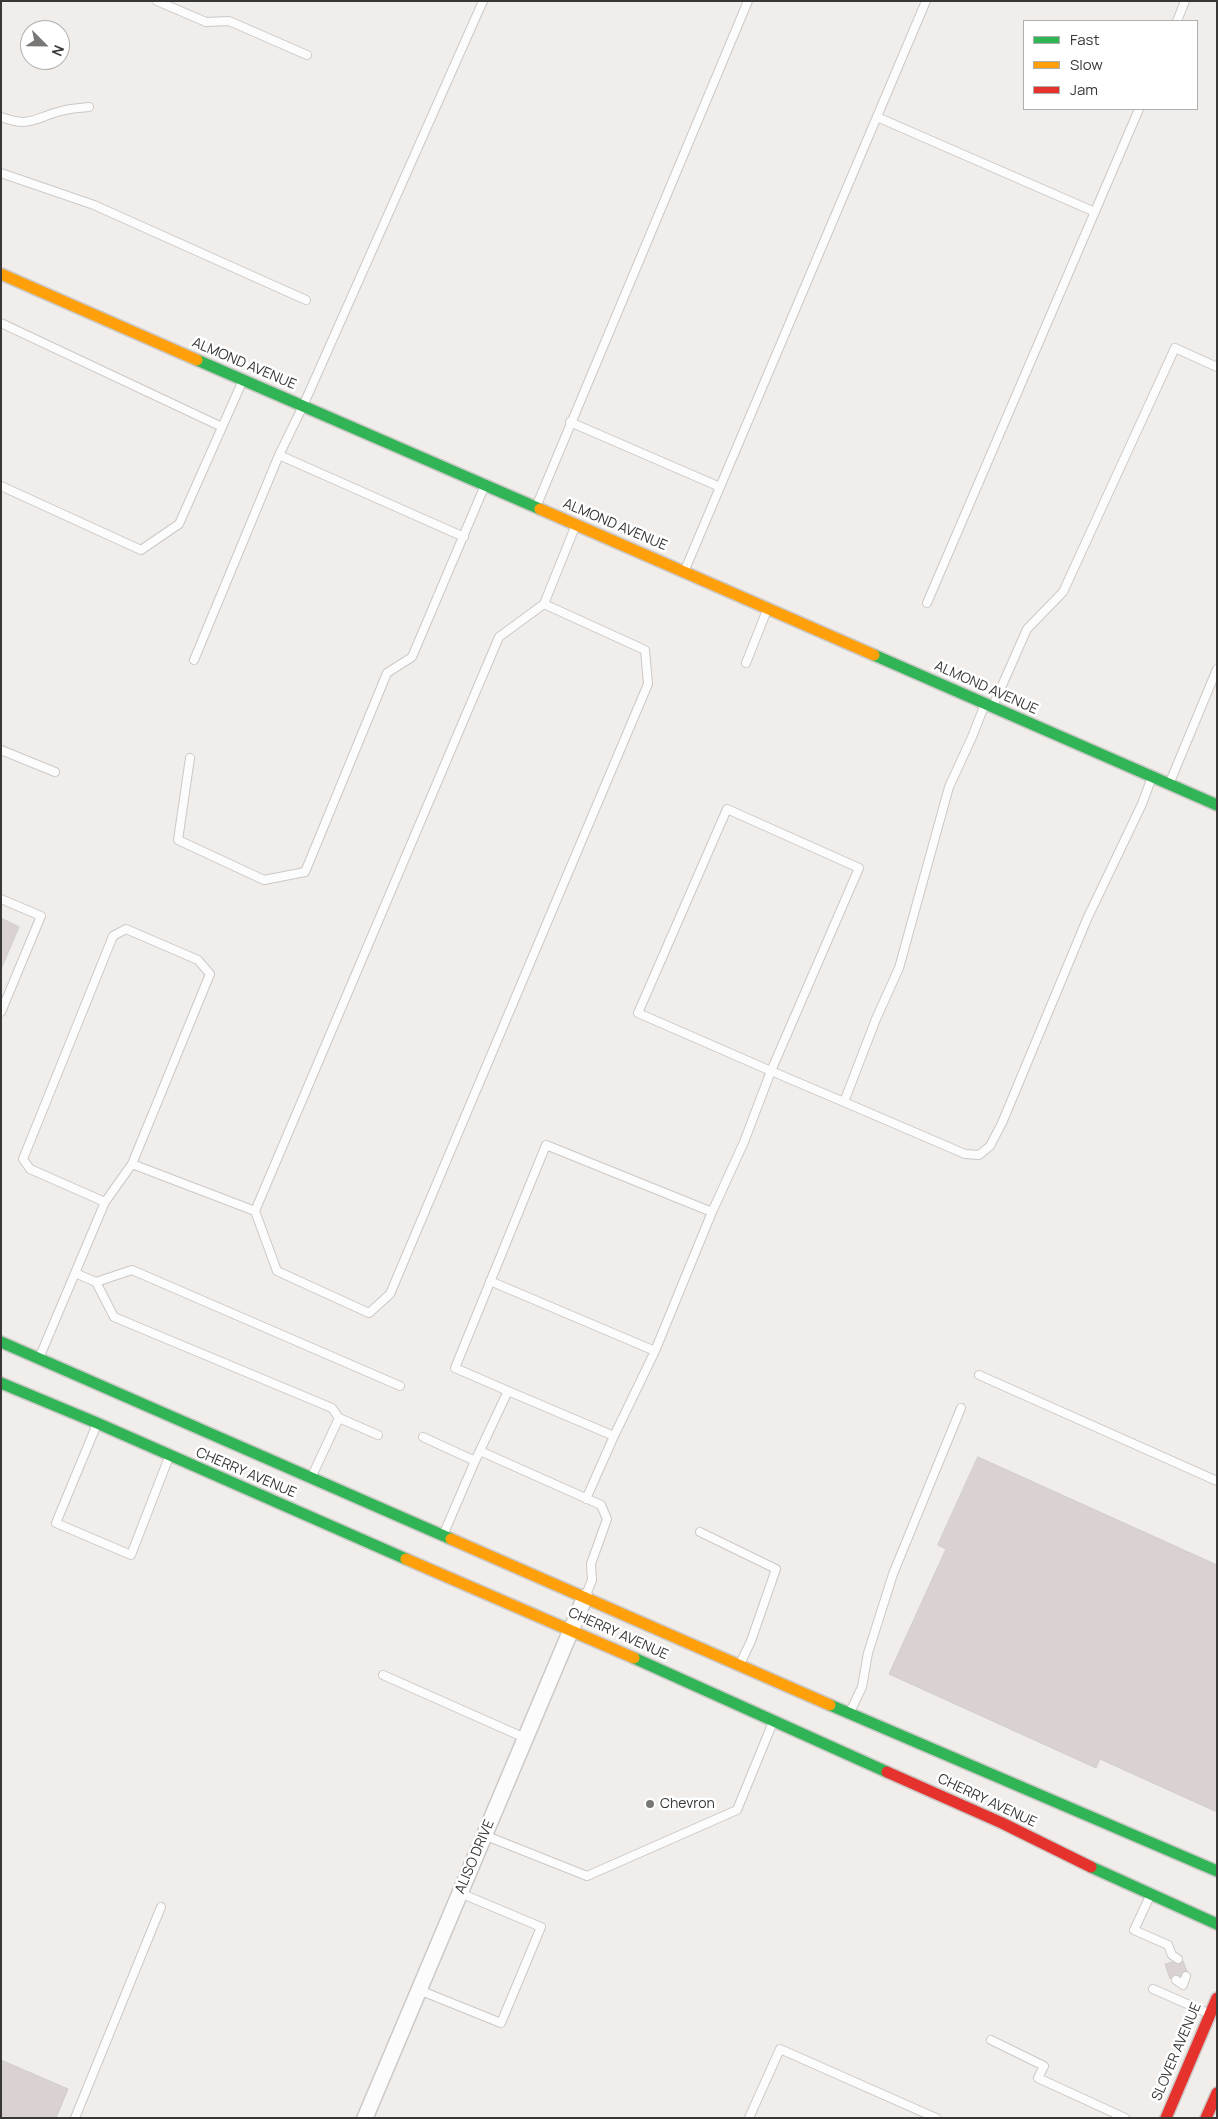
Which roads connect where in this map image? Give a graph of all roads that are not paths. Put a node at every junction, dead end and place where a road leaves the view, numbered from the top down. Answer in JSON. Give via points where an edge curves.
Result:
{"nodes":[{"id":1,"x":158,"y":1,"type":"edge"},
{"id":2,"x":483,"y":1,"type":"edge"},
{"id":3,"x":748,"y":1,"type":"edge"},
{"id":4,"x":926,"y":1,"type":"edge"},
{"id":5,"x":1186,"y":1,"type":"edge"},
{"id":6,"x":1177,"y":20,"type":"edge"},
{"id":7,"x":307,"y":55,"type":"dead end"},
{"id":8,"x":89,"y":107,"type":"dead end"},
{"id":9,"x":1139,"y":110,"type":"edge"},
{"id":10,"x":1,"y":117,"type":"edge"},
{"id":11,"x":877,"y":117,"type":"junction"},
{"id":12,"x":1,"y":173,"type":"edge"},
{"id":13,"x":1095,"y":212,"type":"junction"},
{"id":14,"x":1,"y":274,"type":"edge"},
{"id":15,"x":306,"y":300,"type":"dead end"},
{"id":16,"x":1,"y":323,"type":"edge"},
{"id":17,"x":1217,"y":367,"type":"edge"},
{"id":18,"x":243,"y":380,"type":"junction"},
{"id":19,"x":303,"y":406,"type":"junction"},
{"id":20,"x":570,"y":422,"type":"junction"},
{"id":21,"x":222,"y":427,"type":"junction"},
{"id":22,"x":279,"y":455,"type":"junction"},
{"id":23,"x":484,"y":485,"type":"junction"},
{"id":24,"x":1,"y":486,"type":"edge"},
{"id":25,"x":720,"y":487,"type":"junction"},
{"id":26,"x":536,"y":507,"type":"junction"},
{"id":27,"x":576,"y":525,"type":"junction"},
{"id":28,"x":464,"y":537,"type":"junction"},
{"id":29,"x":684,"y":572,"type":"junction"},
{"id":30,"x":927,"y":603,"type":"dead end"},
{"id":31,"x":544,"y":604,"type":"junction"},
{"id":32,"x":768,"y":608,"type":"junction"},
{"id":33,"x":194,"y":660,"type":"dead end"},
{"id":34,"x":746,"y":663,"type":"dead end"},
{"id":35,"x":1217,"y":669,"type":"edge"},
{"id":36,"x":989,"y":706,"type":"junction"},
{"id":37,"x":1,"y":750,"type":"edge"},
{"id":38,"x":190,"y":758,"type":"dead end"},
{"id":39,"x":55,"y":772,"type":"dead end"},
{"id":40,"x":1152,"y":777,"type":"junction"},
{"id":41,"x":1169,"y":784,"type":"junction"},
{"id":42,"x":1217,"y":805,"type":"edge"},
{"id":43,"x":1,"y":899,"type":"edge"},
{"id":44,"x":1,"y":1012,"type":"edge"},
{"id":45,"x":771,"y":1070,"type":"junction"},
{"id":46,"x":844,"y":1102,"type":"junction"},
{"id":47,"x":132,"y":1164,"type":"junction"},
{"id":48,"x":105,"y":1202,"type":"junction"},
{"id":49,"x":255,"y":1212,"type":"junction"},
{"id":50,"x":712,"y":1212,"type":"junction"},
{"id":51,"x":75,"y":1273,"type":"junction"},
{"id":52,"x":490,"y":1281,"type":"junction"},
{"id":53,"x":96,"y":1282,"type":"junction"},
{"id":54,"x":1,"y":1342,"type":"edge"},
{"id":55,"x":655,"y":1351,"type":"junction"},
{"id":56,"x":40,"y":1358,"type":"junction"},
{"id":57,"x":979,"y":1375,"type":"dead end"},
{"id":58,"x":1,"y":1384,"type":"edge"},
{"id":59,"x":400,"y":1386,"type":"dead end"},
{"id":60,"x":508,"y":1391,"type":"junction"},
{"id":61,"x":961,"y":1408,"type":"dead end"},
{"id":62,"x":338,"y":1418,"type":"junction"},
{"id":63,"x":98,"y":1423,"type":"junction"},
{"id":64,"x":378,"y":1435,"type":"dead end"},
{"id":65,"x":614,"y":1436,"type":"junction"},
{"id":66,"x":423,"y":1437,"type":"dead end"},
{"id":67,"x":480,"y":1452,"type":"junction"},
{"id":68,"x":169,"y":1456,"type":"junction"},
{"id":69,"x":475,"y":1460,"type":"junction"},
{"id":70,"x":311,"y":1478,"type":"junction"},
{"id":71,"x":1217,"y":1481,"type":"edge"},
{"id":72,"x":586,"y":1498,"type":"junction"},
{"id":73,"x":700,"y":1532,"type":"dead end"},
{"id":74,"x":443,"y":1534,"type":"junction"},
{"id":75,"x":585,"y":1597,"type":"junction"},
{"id":76,"x":571,"y":1630,"type":"junction"},
{"id":77,"x":740,"y":1666,"type":"junction"},
{"id":78,"x":383,"y":1675,"type":"dead end"},
{"id":79,"x":850,"y":1712,"type":"junction"},
{"id":80,"x":774,"y":1720,"type":"junction"},
{"id":81,"x":525,"y":1738,"type":"junction"},
{"id":82,"x":484,"y":1835,"type":"junction"},
{"id":83,"x":1217,"y":1871,"type":"edge"},
{"id":84,"x":460,"y":1892,"type":"junction"},
{"id":85,"x":1150,"y":1894,"type":"junction"},
{"id":86,"x":161,"y":1907,"type":"dead end"},
{"id":87,"x":1217,"y":1924,"type":"edge"},
{"id":88,"x":1173,"y":1959,"type":"dead end"},
{"id":89,"x":1186,"y":1976,"type":"dead end"},
{"id":90,"x":1153,"y":1989,"type":"dead end"},
{"id":91,"x":419,"y":1990,"type":"junction"},
{"id":92,"x":1217,"y":1998,"type":"edge"},
{"id":93,"x":1177,"y":1999,"type":"junction"},
{"id":94,"x":1210,"y":2014,"type":"junction"},
{"id":95,"x":991,"y":2040,"type":"dead end"},
{"id":96,"x":1217,"y":2093,"type":"edge"},
{"id":97,"x":75,"y":2118,"type":"edge"},
{"id":98,"x":366,"y":2118,"type":"edge"},
{"id":99,"x":750,"y":2118,"type":"edge"},
{"id":100,"x":936,"y":2118,"type":"edge"},
{"id":101,"x":1125,"y":2118,"type":"edge"},
{"id":102,"x":1166,"y":2118,"type":"edge"},
{"id":103,"x":1206,"y":2118,"type":"edge"}],
"edges":[{"from":1,"to":7,"type":"lane","via":[[206,22],[229,21]]},
{"from":2,"to":19,"type":"lane"},
{"from":3,"to":20,"type":"lane"},
{"from":4,"to":11,"type":"lane"},
{"from":5,"to":6,"type":"lane"},
{"from":8,"to":10,"type":"lane","via":[[61,111],[37,121],[18,123]]},
{"from":9,"to":13,"type":"lane"},
{"from":11,"to":13,"type":"lane"},
{"from":11,"to":25,"type":"lane"},
{"from":12,"to":15,"type":"lane","via":[[94,205]]},
{"from":13,"to":30,"type":"lane"},
{"from":14,"to":18,"type":"main road","name":"ALMOND AVENUE"},
{"from":16,"to":21,"type":"lane"},
{"from":17,"to":36,"type":"lane","via":[[1175,348],[1062,592],[1027,629]]},
{"from":18,"to":19,"type":"main road","name":"ALMOND AVENUE"},
{"from":18,"to":21,"type":"lane"},
{"from":19,"to":22,"type":"lane"},
{"from":19,"to":23,"type":"main road","name":"ALMOND AVENUE"},
{"from":20,"to":25,"type":"lane"},
{"from":20,"to":26,"type":"lane"},
{"from":21,"to":24,"type":"lane","via":[[179,524],[141,550]]},
{"from":22,"to":28,"type":"lane"},
{"from":22,"to":33,"type":"lane"},
{"from":23,"to":26,"type":"main road","name":"ALMOND AVENUE"},
{"from":23,"to":28,"type":"lane"},
{"from":25,"to":29,"type":"lane"},
{"from":26,"to":27,"type":"main road","name":"ALMOND AVENUE"},
{"from":27,"to":29,"type":"main road","name":"ALMOND AVENUE"},
{"from":27,"to":31,"type":"lane"},
{"from":28,"to":38,"type":"lane","via":[[412,657],[387,673],[305,872],[264,880],[178,840]]},
{"from":29,"to":32,"type":"main road","name":"ALMOND AVENUE"},
{"from":31,"to":49,"type":"lane","via":[[499,637]]},
{"from":31,"to":49,"type":"lane","via":[[645,650],[648,684],[390,1294],[369,1313],[277,1271]]},
{"from":32,"to":34,"type":"lane"},
{"from":32,"to":36,"type":"main road","name":"ALMOND AVENUE"},
{"from":35,"to":41,"type":"lane"},
{"from":36,"to":40,"type":"main road","name":"ALMOND AVENUE"},
{"from":36,"to":46,"type":"lane","via":[[949,787],[899,968]]},
{"from":37,"to":39,"type":"lane"},
{"from":40,"to":41,"type":"main road","name":"ALMOND AVENUE"},
{"from":40,"to":46,"type":"lane","via":[[990,1146],[979,1155],[964,1154]]},
{"from":41,"to":42,"type":"main road","name":"ALMOND AVENUE"},
{"from":43,"to":44,"type":"lane","via":[[41,916]]},
{"from":45,"to":45,"type":"lane","via":[[638,1013],[727,809],[859,868]]},
{"from":45,"to":46,"type":"lane"},
{"from":45,"to":50,"type":"lane","via":[[744,1142]]},
{"from":47,"to":48,"type":"lane"},
{"from":47,"to":48,"type":"lane","via":[[210,974],[198,960],[126,929],[113,936],[23,1159],[30,1169]]},
{"from":47,"to":49,"type":"lane"},
{"from":48,"to":51,"type":"lane"},
{"from":50,"to":52,"type":"lane","via":[[546,1144]]},
{"from":50,"to":55,"type":"lane"},
{"from":51,"to":53,"type":"lane"},
{"from":51,"to":56,"type":"lane"},
{"from":52,"to":55,"type":"lane"},
{"from":52,"to":60,"type":"lane","via":[[455,1368]]},
{"from":53,"to":59,"type":"lane","via":[[132,1270]]},
{"from":53,"to":62,"type":"lane","via":[[114,1317],[332,1408]]},
{"from":54,"to":56,"type":"main road","name":"CHERRY AVENUE"},
{"from":55,"to":65,"type":"lane"},
{"from":56,"to":70,"type":"main road","name":"CHERRY AVENUE"},
{"from":57,"to":71,"type":"lane"},
{"from":58,"to":63,"type":"main road","name":"CHERRY AVENUE"},
{"from":60,"to":65,"type":"lane"},
{"from":60,"to":67,"type":"lane"},
{"from":61,"to":79,"type":"lane","via":[[893,1574],[868,1653],[862,1688]]},
{"from":62,"to":64,"type":"lane"},
{"from":62,"to":70,"type":"lane"},
{"from":63,"to":68,"type":"main road","name":"CHERRY AVENUE"},
{"from":63,"to":68,"type":"lane","via":[[56,1523],[131,1555]]},
{"from":65,"to":72,"type":"lane"},
{"from":66,"to":69,"type":"lane"},
{"from":67,"to":69,"type":"lane"},
{"from":67,"to":72,"type":"lane"},
{"from":68,"to":76,"type":"main road","name":"CHERRY AVENUE"},
{"from":69,"to":74,"type":"lane"},
{"from":70,"to":74,"type":"main road","name":"CHERRY AVENUE"},
{"from":72,"to":75,"type":"lane","via":[[600,1505],[607,1519],[591,1564],[592,1580]]},
{"from":73,"to":77,"type":"lane","via":[[776,1569]]},
{"from":74,"to":75,"type":"main road","name":"CHERRY AVENUE"},
{"from":75,"to":76,"type":"street","name":"ALISO DRIVE"},
{"from":75,"to":77,"type":"main road","name":"CHERRY AVENUE"},
{"from":76,"to":80,"type":"main road","name":"CHERRY AVENUE"},
{"from":76,"to":81,"type":"street","name":"ALISO DRIVE"},
{"from":77,"to":79,"type":"main road","name":"CHERRY AVENUE"},
{"from":78,"to":81,"type":"lane"},
{"from":79,"to":83,"type":"main road","name":"CHERRY AVENUE"},
{"from":80,"to":82,"type":"lane","via":[[737,1810],[587,1876]]},
{"from":80,"to":85,"type":"main road","name":"CHERRY AVENUE"},
{"from":81,"to":82,"type":"street","name":"ALISO DRIVE"},
{"from":82,"to":84,"type":"street","name":"ALISO DRIVE"},
{"from":84,"to":91,"type":"street","name":"ALISO DRIVE"},
{"from":84,"to":91,"type":"lane","via":[[540,1927],[501,2023]]},
{"from":85,"to":87,"type":"main road","name":"CHERRY AVENUE"},
{"from":85,"to":88,"type":"lane","via":[[1134,1930],[1168,1945]]},
{"from":86,"to":97,"type":"lane"},
{"from":89,"to":93,"type":"lane","via":[[1180,1982]]},
{"from":90,"to":93,"type":"lane"},
{"from":91,"to":98,"type":"street","name":"ALISO DRIVE"},
{"from":92,"to":94,"type":"main road","name":"SLOVER AVENUE"},
{"from":93,"to":94,"type":"lane"},
{"from":94,"to":102,"type":"main road","name":"SLOVER AVENUE"},
{"from":95,"to":101,"type":"lane","via":[[1044,2066],[1038,2078]]},
{"from":96,"to":103,"type":"main road"},
{"from":99,"to":100,"type":"lane","via":[[780,2049]]}]}
